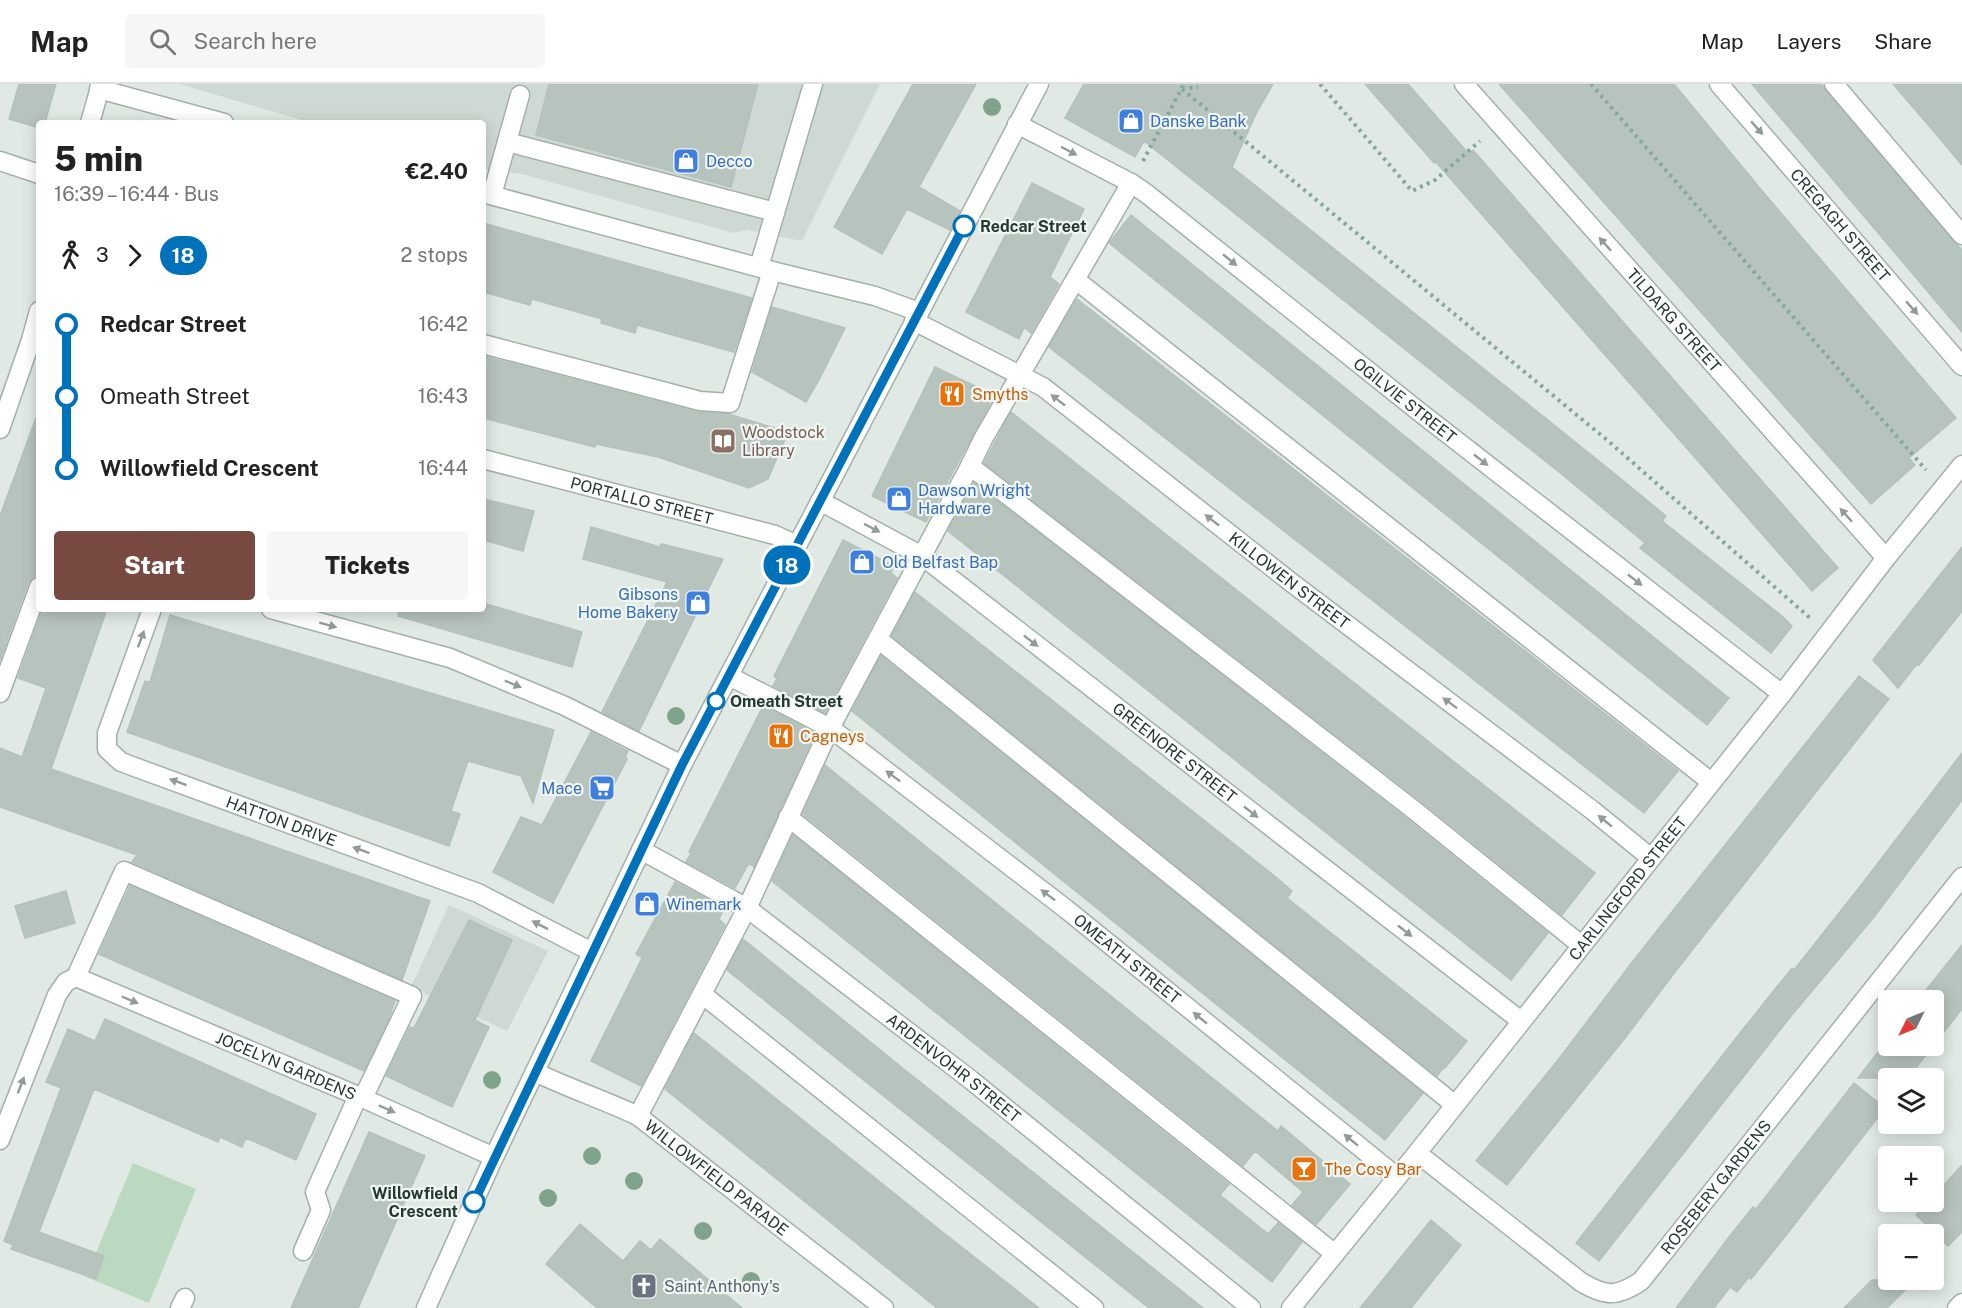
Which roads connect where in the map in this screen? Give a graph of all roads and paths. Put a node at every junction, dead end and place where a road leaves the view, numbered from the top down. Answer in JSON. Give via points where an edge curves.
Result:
{"nodes":[{"id":1,"x":813,"y":84,"type":"edge"},
{"id":2,"x":1039,"y":84,"type":"edge"},
{"id":3,"x":1320,"y":84,"type":"edge"},
{"id":4,"x":1464,"y":84,"type":"edge"},
{"id":5,"x":1591,"y":84,"type":"edge"},
{"id":6,"x":1719,"y":84,"type":"edge"},
{"id":7,"x":1834,"y":84,"type":"edge"},
{"id":8,"x":1183,"y":86,"type":"edge"},
{"id":9,"x":100,"y":87,"type":"edge"},
{"id":10,"x":1198,"y":87,"type":"dead end"},
{"id":11,"x":520,"y":95,"type":"dead end"},
{"id":12,"x":91,"y":120,"type":"edge"},
{"id":13,"x":214,"y":120,"type":"edge"},
{"id":14,"x":1017,"y":124,"type":"junction"},
{"id":15,"x":1500,"y":124,"type":"junction"},
{"id":16,"x":507,"y":142,"type":"junction"},
{"id":17,"x":0,"y":161,"type":"edge"},
{"id":18,"x":36,"y":173,"type":"edge"},
{"id":19,"x":1131,"y":183,"type":"junction"},
{"id":20,"x":487,"y":194,"type":"edge"},
{"id":21,"x":775,"y":212,"type":"junction"},
{"id":22,"x":1962,"y":235,"type":"edge"},
{"id":23,"x":765,"y":269,"type":"junction"},
{"id":24,"x":1076,"y":280,"type":"junction"},
{"id":25,"x":917,"y":317,"type":"junction"},
{"id":26,"x":35,"y":341,"type":"edge"},
{"id":27,"x":486,"y":345,"type":"edge"},
{"id":28,"x":1962,"y":366,"type":"edge"},
{"id":29,"x":1019,"y":374,"type":"junction"},
{"id":30,"x":0,"y":429,"type":"edge"},
{"id":31,"x":486,"y":460,"type":"edge"},
{"id":32,"x":1962,"y":465,"type":"edge"},
{"id":33,"x":970,"y":466,"type":"junction"},
{"id":34,"x":1943,"y":489,"type":"junction"},
{"id":35,"x":820,"y":501,"type":"junction"},
{"id":36,"x":797,"y":545,"type":"junction"},
{"id":37,"x":922,"y":556,"type":"junction"},
{"id":38,"x":1886,"y":558,"type":"junction"},
{"id":39,"x":36,"y":595,"type":"edge"},
{"id":40,"x":151,"y":612,"type":"edge"},
{"id":41,"x":282,"y":612,"type":"edge"},
{"id":42,"x":1828,"y":634,"type":"junction"},
{"id":43,"x":878,"y":639,"type":"junction"},
{"id":44,"x":729,"y":676,"type":"junction"},
{"id":45,"x":0,"y":693,"type":"edge"},
{"id":46,"x":1782,"y":694,"type":"junction"},
{"id":47,"x":830,"y":728,"type":"junction"},
{"id":48,"x":682,"y":765,"type":"junction"},
{"id":49,"x":1711,"y":782,"type":"junction"},
{"id":50,"x":788,"y":817,"type":"junction"},
{"id":51,"x":641,"y":850,"type":"junction"},
{"id":52,"x":1651,"y":858,"type":"junction"},
{"id":53,"x":1962,"y":878,"type":"edge"},
{"id":54,"x":747,"y":908,"type":"junction"},
{"id":55,"x":1581,"y":945,"type":"junction"},
{"id":56,"x":592,"y":952,"type":"junction"},
{"id":57,"x":76,"y":978,"type":"junction"},
{"id":58,"x":702,"y":994,"type":"junction"},
{"id":59,"x":1521,"y":1021,"type":"junction"},
{"id":60,"x":535,"y":1072,"type":"junction"},
{"id":61,"x":360,"y":1097,"type":"junction"},
{"id":62,"x":1455,"y":1105,"type":"junction"},
{"id":63,"x":638,"y":1116,"type":"junction"},
{"id":64,"x":0,"y":1140,"type":"edge"},
{"id":65,"x":1417,"y":1153,"type":"junction"},
{"id":66,"x":494,"y":1157,"type":"junction"},
{"id":67,"x":1397,"y":1177,"type":"junction"},
{"id":68,"x":303,"y":1251,"type":"dead end"},
{"id":69,"x":1335,"y":1254,"type":"junction"},
{"id":70,"x":1609,"y":1301,"type":"edge"},
{"id":71,"x":1962,"y":1303,"type":"edge"},
{"id":72,"x":426,"y":1308,"type":"edge"},
{"id":73,"x":884,"y":1308,"type":"edge"},
{"id":74,"x":1094,"y":1308,"type":"edge"},
{"id":75,"x":1251,"y":1308,"type":"edge"},
{"id":76,"x":1292,"y":1308,"type":"edge"},
{"id":77,"x":1957,"y":1308,"type":"edge"}],
"edges":[{"from":1,"to":21,"type":"street"},
{"from":2,"to":14,"type":"street"},
{"from":3,"to":15,"type":"path","via":[[1412,191],[1435,180]]},
{"from":4,"to":15,"type":"street","name":"TILDARG STREET"},
{"from":5,"to":34,"type":"path"},
{"from":6,"to":28,"type":"street","name":"CREGAGH STREET","one_way":true},
{"from":7,"to":22,"type":"street"},
{"from":8,"to":10,"type":"path"},
{"from":8,"to":19,"type":"path"},
{"from":8,"to":42,"type":"path","via":[[1607,440]]},
{"from":9,"to":12,"type":"street"},
{"from":9,"to":13,"type":"street"},
{"from":11,"to":16,"type":"street"},
{"from":14,"to":19,"type":"street","name":"OGILVIE STREET","one_way":true},
{"from":14,"to":25,"type":"street"},
{"from":38,"to":15,"type":"street","name":"TILDARG STREET","one_way":true},
{"from":16,"to":20,"type":"street"},
{"from":16,"to":21,"type":"street"},
{"from":17,"to":18,"type":"street"},
{"from":19,"to":24,"type":"street"},
{"from":19,"to":46,"type":"street","name":"OGILVIE STREET","one_way":true},
{"from":20,"to":23,"type":"street"},
{"from":21,"to":23,"type":"street"},
{"from":23,"to":25,"type":"street","via":[[875,296]]},
{"from":23,"to":27,"type":"street","via":[[730,404],[700,401]]},
{"from":24,"to":29,"type":"street"},
{"from":24,"to":49,"type":"street"},
{"from":25,"to":29,"type":"street","name":"KILLOWEN STREET"},
{"from":25,"to":35,"type":"street"},
{"from":26,"to":30,"type":"street"},
{"from":29,"to":33,"type":"street"},
{"from":52,"to":29,"type":"street","name":"KILLOWEN STREET","one_way":true,"via":[[1292,584],[1043,387]]},
{"from":31,"to":36,"type":"street","name":"PORTALLO STREET"},
{"from":32,"to":34,"type":"street","name":"CARLINGFORD STREET"},
{"from":33,"to":37,"type":"street"},
{"from":33,"to":55,"type":"street","via":[[1405,803]]},
{"from":34,"to":38,"type":"street","name":"CARLINGFORD STREET"},
{"from":35,"to":36,"type":"street"},
{"from":35,"to":37,"type":"street","name":"GREENORE STREET","one_way":true},
{"from":36,"to":44,"type":"street"},
{"from":37,"to":43,"type":"street"},
{"from":37,"to":59,"type":"street","name":"GREENORE STREET","one_way":true},
{"from":38,"to":42,"type":"street","name":"CARLINGFORD STREET"},
{"from":39,"to":45,"type":"street"},
{"from":56,"to":40,"type":"street","name":"HATTON DRIVE","one_way":true,"via":[[478,893],[121,762],[107,749],[107,733]]},
{"from":41,"to":48,"type":"street","one_way":true,"via":[[450,658],[565,706]]},
{"from":42,"to":46,"type":"street","name":"CARLINGFORD STREET"},
{"from":43,"to":47,"type":"street"},
{"from":43,"to":62,"type":"street"},
{"from":44,"to":47,"type":"street","name":"OMEATH STREET"},
{"from":44,"to":48,"type":"street"},
{"from":46,"to":49,"type":"street","name":"CARLINGFORD STREET"},
{"from":47,"to":50,"type":"street"},
{"from":67,"to":47,"type":"street","name":"OMEATH STREET","one_way":true,"via":[[1066,909]]},
{"from":48,"to":51,"type":"street"},
{"from":49,"to":52,"type":"street","name":"CARLINGFORD STREET"},
{"from":50,"to":54,"type":"street"},
{"from":50,"to":69,"type":"street"},
{"from":51,"to":54,"type":"street","name":"ARDENVOHR STREET"},
{"from":51,"to":56,"type":"street"},
{"from":52,"to":55,"type":"street","name":"CARLINGFORD STREET"},
{"from":53,"to":70,"type":"street","name":"ROSEBERY GARDENS","via":[[1641,1281]]},
{"from":54,"to":58,"type":"street"},
{"from":54,"to":75,"type":"street","name":"ARDENVOHR STREET","via":[[971,1080]]},
{"from":55,"to":59,"type":"street","name":"CARLINGFORD STREET"},
{"from":56,"to":60,"type":"street"},
{"from":57,"to":61,"type":"street","name":"JOCELYN GARDENS","one_way":true},
{"from":57,"to":61,"type":"street","via":[[124,871],[412,996]]},
{"from":64,"to":57,"type":"street","one_way":true,"via":[[57,995],[66,982]]},
{"from":58,"to":63,"type":"street"},
{"from":58,"to":74,"type":"street"},
{"from":59,"to":62,"type":"street","name":"CARLINGFORD STREET"},
{"from":60,"to":63,"type":"street","name":"WILLOWFIELD PARADE"},
{"from":60,"to":66,"type":"street"},
{"from":61,"to":66,"type":"street","name":"JOCELYN GARDENS","one_way":true},
{"from":61,"to":68,"type":"street","via":[[315,1192],[321,1210]]},
{"from":62,"to":65,"type":"street","name":"CARLINGFORD STREET"},
{"from":63,"to":73,"type":"street","name":"WILLOWFIELD PARADE"},
{"from":65,"to":67,"type":"street","name":"CARLINGFORD STREET"},
{"from":65,"to":70,"type":"street","name":"ROSEBERY GARDENS"},
{"from":66,"to":72,"type":"street"},
{"from":67,"to":69,"type":"street","name":"CARLINGFORD STREET"},
{"from":69,"to":76,"type":"street","name":"CARLINGFORD STREET"},
{"from":71,"to":77,"type":"street"}]}
